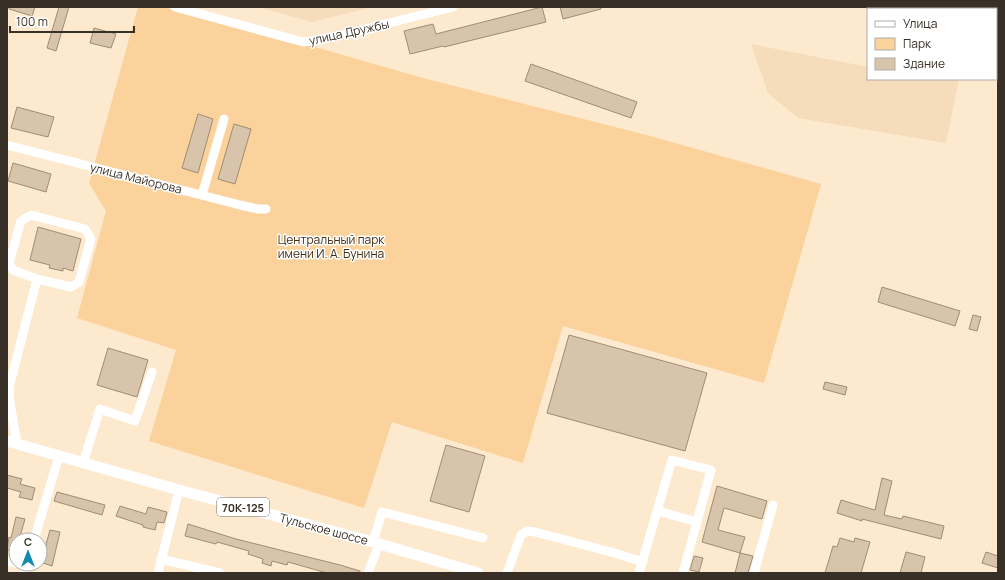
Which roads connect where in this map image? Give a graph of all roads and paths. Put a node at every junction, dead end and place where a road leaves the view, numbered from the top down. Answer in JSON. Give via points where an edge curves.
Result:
{"nodes":[{"id":1,"x":175,"y":7,"type":"edge"},
{"id":2,"x":453,"y":7,"type":"edge"},
{"id":3,"x":224,"y":119,"type":"dead end"},
{"id":4,"x":7,"y":145,"type":"edge"},
{"id":5,"x":202,"y":195,"type":"junction"},
{"id":6,"x":266,"y":209,"type":"dead end"},
{"id":7,"x":37,"y":279,"type":"junction"},
{"id":8,"x":152,"y":372,"type":"dead end"},
{"id":9,"x":12,"y":442,"type":"edge"},
{"id":10,"x":59,"y":456,"type":"junction"},
{"id":11,"x":83,"y":463,"type":"junction"},
{"id":12,"x":179,"y":490,"type":"junction"},
{"id":13,"x":773,"y":505,"type":"dead end"},
{"id":14,"x":658,"y":510,"type":"junction"},
{"id":15,"x":697,"y":522,"type":"junction"},
{"id":16,"x":36,"y":532,"type":"edge"},
{"id":17,"x":483,"y":538,"type":"dead end"},
{"id":18,"x":376,"y":543,"type":"junction"},
{"id":19,"x":161,"y":559,"type":"junction"},
{"id":20,"x":643,"y":562,"type":"junction"},
{"id":21,"x":158,"y":573,"type":"edge"},
{"id":22,"x":220,"y":573,"type":"edge"},
{"id":23,"x":368,"y":573,"type":"edge"},
{"id":24,"x":478,"y":573,"type":"edge"},
{"id":25,"x":507,"y":573,"type":"edge"},
{"id":26,"x":639,"y":573,"type":"edge"},
{"id":27,"x":683,"y":573,"type":"edge"},
{"id":28,"x":754,"y":573,"type":"edge"}],
"edges":[{"from":1,"to":2,"type":"street","name":"улица Дружбы","via":[[303,42],[321,40]]},
{"from":3,"to":5,"type":"street"},
{"from":4,"to":5,"type":"street","name":"улица Майорова"},
{"from":5,"to":6,"type":"street","name":"улица Майорова"},
{"from":7,"to":7,"type":"street","via":[[13,270],[9,263],[21,221],[31,216],[85,229],[91,239],[79,282],[71,287]]},
{"from":7,"to":9,"type":"street","via":[[10,384]]},
{"from":8,"to":11,"type":"street","via":[[136,421],[100,409]]},
{"from":9,"to":10,"type":"main road","name":"Тульское шоссе","number":"70К-125"},
{"from":10,"to":11,"type":"main road","name":"Тульское шоссе","number":"70К-125"},
{"from":10,"to":16,"type":"street"},
{"from":11,"to":12,"type":"main road","name":"Тульское шоссе","number":"70К-125"},
{"from":12,"to":18,"type":"main road","name":"Тульское шоссе","number":"70К-125"},
{"from":12,"to":19,"type":"street"},
{"from":13,"to":28,"type":"street","via":[[759,536]]},
{"from":14,"to":15,"type":"street"},
{"from":14,"to":15,"type":"street","via":[[672,460],[711,470]]},
{"from":14,"to":20,"type":"street"},
{"from":15,"to":27,"type":"street"},
{"from":17,"to":18,"type":"street","via":[[382,512]]},
{"from":18,"to":23,"type":"street"},
{"from":18,"to":24,"type":"main road","name":"Тульское шоссе","number":"70К-125"},
{"from":19,"to":21,"type":"street"},
{"from":19,"to":22,"type":"street"},
{"from":20,"to":25,"type":"street","via":[[527,531],[521,535]]},
{"from":20,"to":26,"type":"street"}]}
